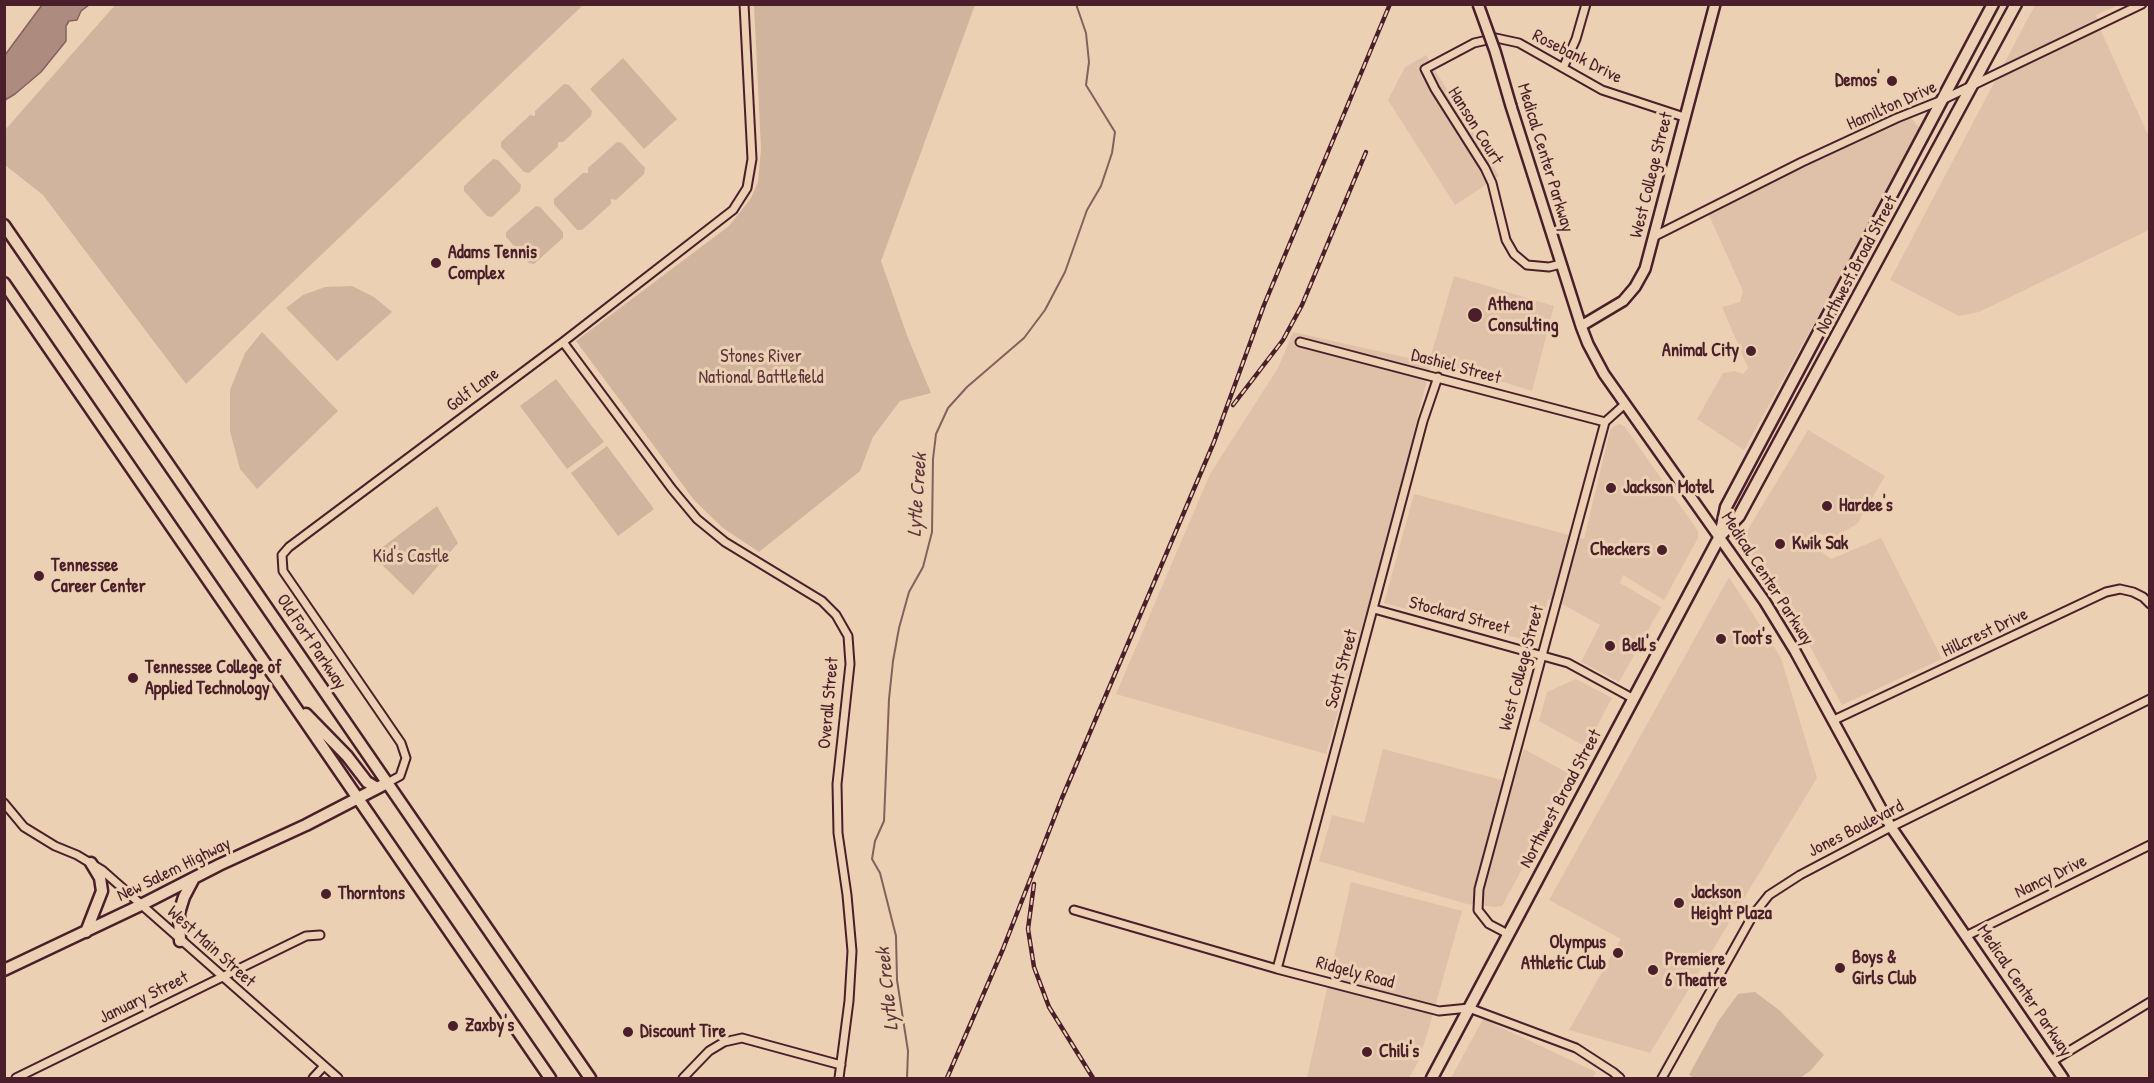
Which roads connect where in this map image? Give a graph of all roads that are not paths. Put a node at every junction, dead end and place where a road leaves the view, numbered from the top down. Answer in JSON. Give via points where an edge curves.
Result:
{"nodes":[{"id":1,"x":744,"y":4,"type":"edge"},
{"id":2,"x":1478,"y":4,"type":"edge"},
{"id":3,"x":1586,"y":4,"type":"edge"},
{"id":4,"x":1715,"y":4,"type":"edge"},
{"id":5,"x":1993,"y":4,"type":"edge"},
{"id":6,"x":2016,"y":4,"type":"edge"},
{"id":7,"x":2142,"y":4,"type":"edge"},
{"id":8,"x":1563,"y":68,"type":"junction"},
{"id":9,"x":1425,"y":69,"type":"joint"},
{"id":10,"x":1972,"y":85,"type":"junction"},
{"id":11,"x":1942,"y":100,"type":"junction"},
{"id":12,"x":1684,"y":117,"type":"junction"},
{"id":13,"x":1876,"y":224,"type":"junction"},
{"id":14,"x":5,"y":226,"type":"edge"},
{"id":15,"x":1892,"y":234,"type":"junction"},
{"id":16,"x":1655,"y":236,"type":"junction"},
{"id":17,"x":1560,"y":264,"type":"junction"},
{"id":18,"x":4,"y":282,"type":"edge"},
{"id":19,"x":1841,"y":291,"type":"junction"},
{"id":20,"x":1857,"y":299,"type":"junction"},
{"id":21,"x":1581,"y":326,"type":"junction"},
{"id":22,"x":563,"y":342,"type":"junction"},
{"id":23,"x":1299,"y":342,"type":"dead end"},
{"id":24,"x":1438,"y":377,"type":"junction"},
{"id":25,"x":1625,"y":404,"type":"junction"},
{"id":26,"x":1605,"y":422,"type":"junction"},
{"id":27,"x":1720,"y":536,"type":"junction"},
{"id":28,"x":2150,"y":604,"type":"edge"},
{"id":29,"x":1374,"y":609,"type":"junction"},
{"id":30,"x":1543,"y":655,"type":"junction"},
{"id":31,"x":286,"y":694,"type":"junction"},
{"id":32,"x":1634,"y":699,"type":"junction"},
{"id":33,"x":2150,"y":699,"type":"edge"},
{"id":34,"x":1833,"y":720,"type":"junction"},
{"id":35,"x":387,"y":783,"type":"junction"},
{"id":36,"x":376,"y":788,"type":"junction"},
{"id":37,"x":357,"y":799,"type":"junction"},
{"id":38,"x":4,"y":802,"type":"edge"},
{"id":39,"x":1891,"y":827,"type":"junction"},
{"id":40,"x":2150,"y":844,"type":"edge"},
{"id":41,"x":91,"y":863,"type":"junction"},
{"id":42,"x":194,"y":878,"type":"junction"},
{"id":43,"x":141,"y":905,"type":"junction"},
{"id":44,"x":1074,"y":910,"type":"dead end"},
{"id":45,"x":86,"y":932,"type":"junction"},
{"id":46,"x":1508,"y":934,"type":"junction"},
{"id":47,"x":320,"y":935,"type":"dead end"},
{"id":48,"x":1966,"y":936,"type":"junction"},
{"id":49,"x":180,"y":941,"type":"junction"},
{"id":50,"x":1277,"y":969,"type":"junction"},
{"id":51,"x":4,"y":970,"type":"edge"},
{"id":52,"x":221,"y":977,"type":"junction"},
{"id":53,"x":2150,"y":1002,"type":"edge"},
{"id":54,"x":1469,"y":1008,"type":"junction"},
{"id":55,"x":2051,"y":1062,"type":"junction"},
{"id":56,"x":841,"y":1065,"type":"junction"},
{"id":57,"x":324,"y":1066,"type":"junction"},
{"id":58,"x":16,"y":1078,"type":"edge"},
{"id":59,"x":313,"y":1078,"type":"edge"},
{"id":60,"x":338,"y":1078,"type":"edge"},
{"id":61,"x":550,"y":1078,"type":"edge"},
{"id":62,"x":590,"y":1078,"type":"edge"},
{"id":63,"x":683,"y":1078,"type":"edge"},
{"id":64,"x":839,"y":1078,"type":"edge"},
{"id":65,"x":1432,"y":1078,"type":"edge"},
{"id":66,"x":1620,"y":1078,"type":"edge"},
{"id":67,"x":1662,"y":1078,"type":"edge"},
{"id":68,"x":2063,"y":1078,"type":"edge"}],
"edges":[{"from":1,"to":22,"type":"street","name":"Golf Lane","via":[[752,159],[747,188],[733,210]]},
{"from":2,"to":17,"type":"main road","name":"Medical Center Parkway","bridge":true},
{"from":3,"to":8,"type":"street"},
{"from":4,"to":12,"type":"main road","name":"West College Street"},
{"from":5,"to":11,"type":"main road","name":"Northwest Broad Street"},
{"from":6,"to":10,"type":"main road","name":"Northwest Broad Street"},
{"from":7,"to":10,"type":"street","name":"Hamilton Drive"},
{"from":8,"to":9,"type":"street","name":"Rosebank Drive","via":[[1519,43],[1496,38],[1474,43]]},
{"from":8,"to":12,"type":"street","name":"Rosebank Drive","via":[[1602,90]]},
{"from":9,"to":17,"type":"street","name":"Hanson Court","via":[[1485,168],[1506,240],[1514,254],[1527,265]]},
{"from":10,"to":11,"type":"street","name":"Hamilton Drive"},
{"from":10,"to":15,"type":"main road","name":"Northwest Broad Street"},
{"from":11,"to":13,"type":"main road","name":"Northwest Broad Street"},
{"from":11,"to":16,"type":"street","name":"Hamilton Drive","via":[[1808,159]]},
{"from":12,"to":16,"type":"main road","name":"West College Street"},
{"from":13,"to":15,"type":"main road"},
{"from":13,"to":19,"type":"main road","name":"Northwest Broad Street"},
{"from":14,"to":35,"type":"main road","name":"Old Fort Parkway"},
{"from":15,"to":20,"type":"main road","name":"Northwest Broad Street"},
{"from":16,"to":21,"type":"main road","name":"West College Street","via":[[1635,287],[1623,301]]},
{"from":17,"to":21,"type":"main road","name":"Medical Center Parkway"},
{"from":18,"to":31,"type":"main road"},
{"from":19,"to":20,"type":"main road"},
{"from":19,"to":27,"type":"main road","name":"Northwest Broad Street","via":[[1726,507]]},
{"from":20,"to":27,"type":"main road","name":"Northwest Broad Street","via":[[1739,516]]},
{"from":21,"to":25,"type":"main road","name":"Medical Center Parkway","via":[[1604,374]]},
{"from":22,"to":35,"type":"street","name":"Golf Lane","via":[[282,555],[283,571],[401,743],[406,758],[400,776]]},
{"from":22,"to":56,"type":"street","name":"Overall Street","via":[[697,519],[725,542],[822,601],[837,615],[848,636],[850,664],[837,784],[838,834],[852,951]]},
{"from":23,"to":24,"type":"street","name":"Dashiel Street"},
{"from":24,"to":26,"type":"street","name":"Dashiel Street"},
{"from":24,"to":29,"type":"street","name":"Scott Street"},
{"from":25,"to":26,"type":"street"},
{"from":25,"to":27,"type":"main road","name":"Medical Center Parkway"},
{"from":26,"to":30,"type":"street","name":"West College Street"},
{"from":27,"to":32,"type":"main road","name":"Northwest Broad Street"},
{"from":27,"to":34,"type":"main road","name":"Medical Center Parkway","via":[[1795,651]]},
{"from":28,"to":34,"type":"street","name":"Hillcrest Drive","via":[[2133,592],[2106,592]]},
{"from":29,"to":30,"type":"street","name":"Stockard Street"},
{"from":29,"to":50,"type":"street","name":"Scott Street"},
{"from":30,"to":32,"type":"street","name":"Stockard Street","via":[[1568,663]]},
{"from":30,"to":46,"type":"street","name":"West College Street","via":[[1479,889],[1478,910],[1489,924]]},
{"from":31,"to":36,"type":"main road"},
{"from":31,"to":37,"type":"main road"},
{"from":32,"to":46,"type":"main road","name":"Northwest Broad Street"},
{"from":33,"to":39,"type":"street","name":"Jones Boulevard"},
{"from":34,"to":39,"type":"main road","name":"Medical Center Parkway"},
{"from":35,"to":36,"type":"main road","name":"New Salem Highway"},
{"from":35,"to":62,"type":"main road","name":"Old Fort Parkway"},
{"from":36,"to":37,"type":"main road","name":"New Salem Highway"},
{"from":37,"to":42,"type":"main road","name":"New Salem Highway"},
{"from":37,"to":61,"type":"main road"},
{"from":38,"to":41,"type":"street","name":"West Main Street","via":[[24,827]]},
{"from":39,"to":48,"type":"main road","name":"Medical Center Parkway"},
{"from":39,"to":67,"type":"street","name":"Jones Boulevard","via":[[1769,895],[1753,915]]},
{"from":40,"to":48,"type":"street","name":"Nancy Drive"},
{"from":41,"to":43,"type":"street","name":"West Main Street"},
{"from":41,"to":45,"type":"main road","via":[[102,891]]},
{"from":42,"to":43,"type":"main road","name":"New Salem Highway"},
{"from":42,"to":49,"type":"main road","via":[[179,913]]},
{"from":43,"to":45,"type":"main road","name":"New Salem Highway"},
{"from":43,"to":49,"type":"street","name":"West Main Street"},
{"from":44,"to":50,"type":"street","name":"Ridgely Road"},
{"from":45,"to":51,"type":"main road","name":"New Salem Highway"},
{"from":46,"to":54,"type":"main road","name":"Northwest Broad Street"},
{"from":47,"to":52,"type":"street","name":"January Street","via":[[306,936]]},
{"from":48,"to":55,"type":"main road","name":"Medical Center Parkway"},
{"from":49,"to":52,"type":"street","name":"West Main Street"},
{"from":50,"to":54,"type":"street","name":"Ridgely Road","via":[[1439,1011]]},
{"from":52,"to":57,"type":"street","name":"West Main Street"},
{"from":52,"to":58,"type":"street","name":"January Street"},
{"from":53,"to":55,"type":"street"},
{"from":54,"to":65,"type":"main road","name":"Northwest Broad Street"},
{"from":54,"to":66,"type":"street","name":"Ridgely Road","via":[[1576,1048]]},
{"from":55,"to":68,"type":"main road","name":"Medical Center Parkway"},
{"from":56,"to":63,"type":"street","via":[[742,1038],[724,1041],[709,1051]]},
{"from":56,"to":64,"type":"street","name":"Overall Street"},
{"from":57,"to":59,"type":"street"},
{"from":57,"to":60,"type":"street","name":"West Main Street"}]}
